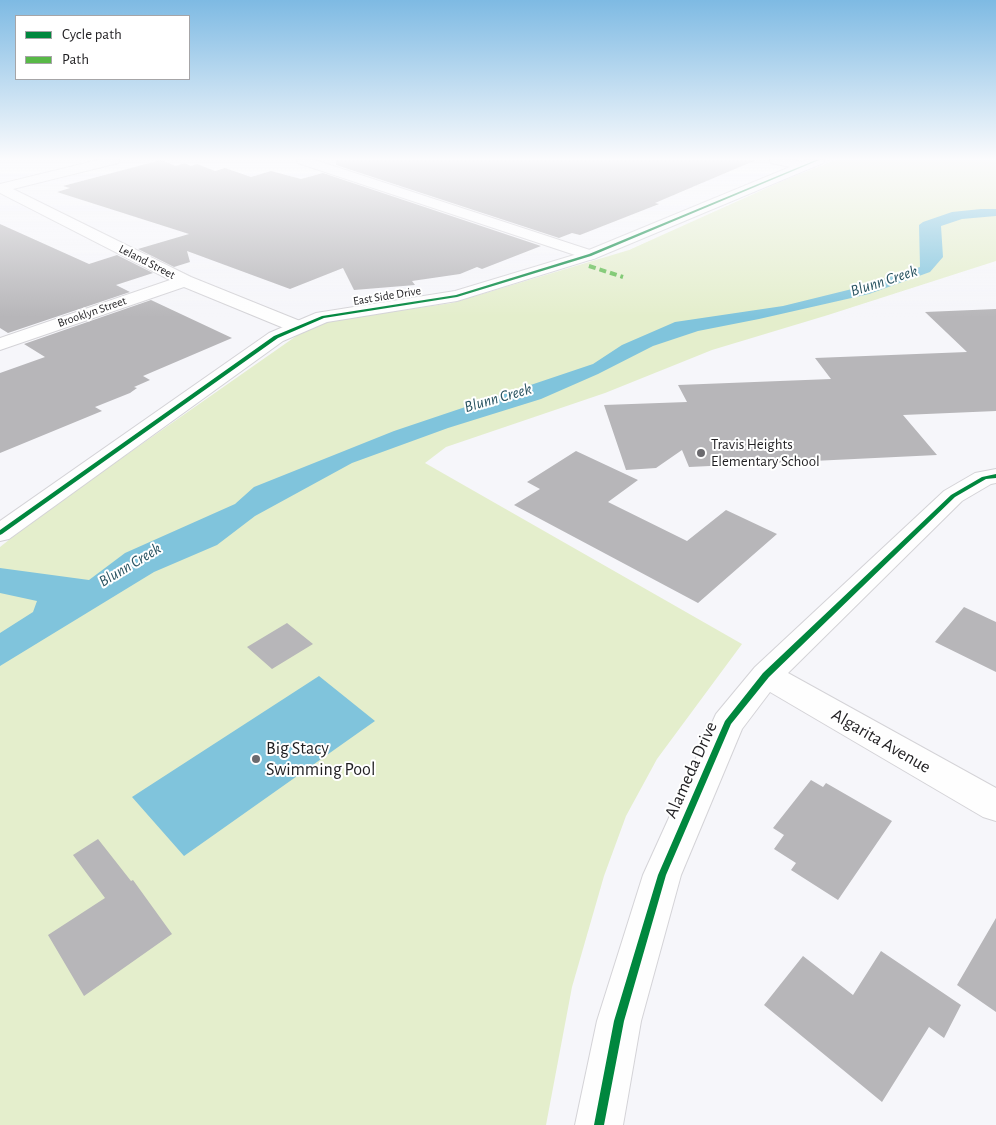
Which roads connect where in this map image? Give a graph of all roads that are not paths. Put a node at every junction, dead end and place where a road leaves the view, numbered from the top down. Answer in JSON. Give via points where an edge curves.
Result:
{"nodes":[{"id":1,"x":49,"y":212,"type":"edge"},
{"id":2,"x":462,"y":212,"type":"edge"},
{"id":3,"x":692,"y":212,"type":"edge"},
{"id":4,"x":590,"y":255,"type":"junction"},
{"id":5,"x":185,"y":281,"type":"junction"},
{"id":6,"x":298,"y":326,"type":"junction"},
{"id":7,"x":0,"y":344,"type":"edge"},
{"id":8,"x":996,"y":476,"type":"edge"},
{"id":9,"x":0,"y":533,"type":"edge"},
{"id":10,"x":766,"y":675,"type":"junction"},
{"id":11,"x":996,"y":806,"type":"edge"},
{"id":12,"x":599,"y":1125,"type":"edge"}],
"edges":[{"from":1,"to":5,"type":"street","name":"Leland Street"},
{"from":2,"to":4,"type":"street"},
{"from":3,"to":4,"type":"street","name":"East Side Drive"},
{"from":4,"to":6,"type":"street","name":"East Side Drive","via":[[457,296],[323,317]]},
{"from":5,"to":6,"type":"street","name":"Leland Street"},
{"from":5,"to":7,"type":"street","name":"Brooklyn Street"},
{"from":6,"to":9,"type":"street","name":"East Side Drive","via":[[276,337]]},
{"from":8,"to":10,"type":"street","name":"Alameda Drive","via":[[984,478],[953,496]]},
{"from":10,"to":11,"type":"street","name":"Algarita Avenue"},
{"from":10,"to":12,"type":"street","name":"Alameda Drive","via":[[728,723],[662,874],[618,1021]]}]}
